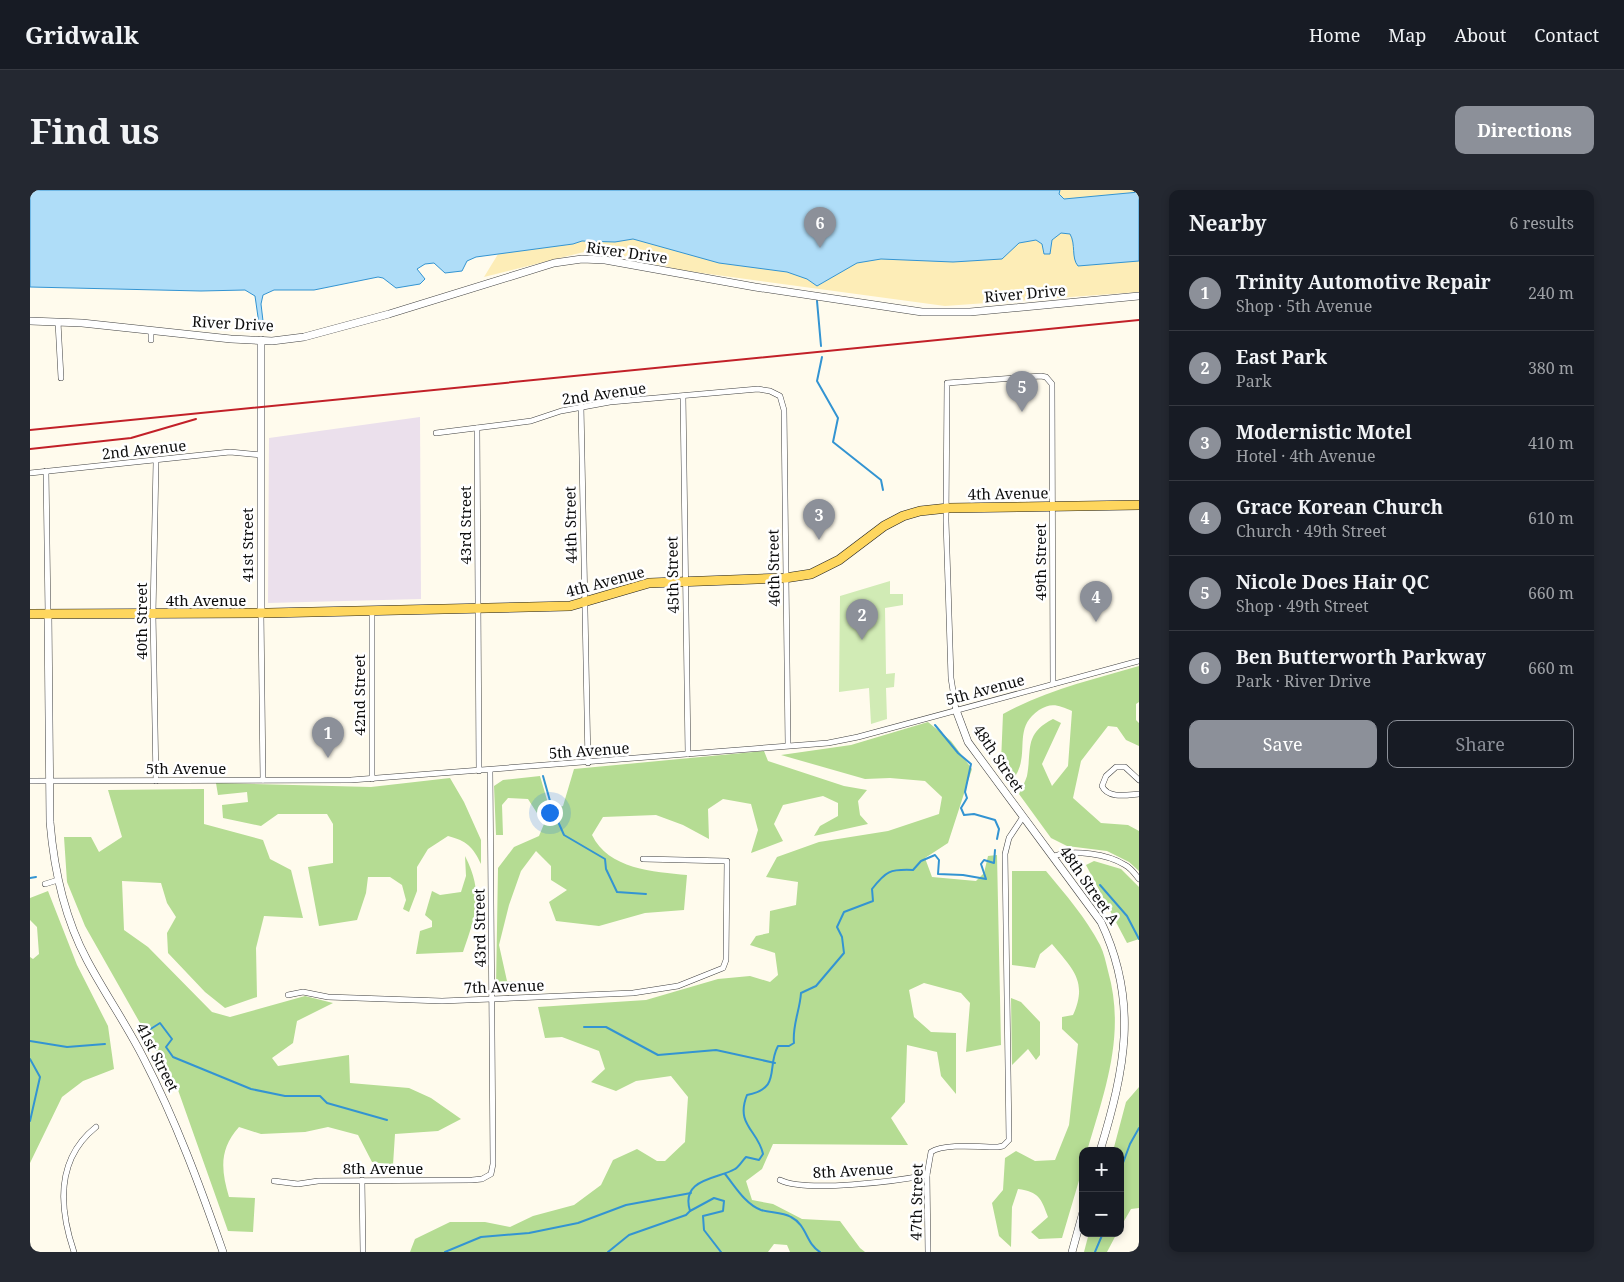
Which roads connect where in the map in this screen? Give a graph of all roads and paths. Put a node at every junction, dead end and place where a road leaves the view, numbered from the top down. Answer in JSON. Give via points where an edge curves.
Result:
{"nodes":[{"id":1,"x":1139,"y":296,"type":"edge"},
{"id":2,"x":30,"y":321,"type":"edge"},
{"id":3,"x":58,"y":322,"type":"junction"},
{"id":4,"x":151,"y":331,"type":"junction"},
{"id":5,"x":151,"y":340,"type":"dead end"},
{"id":6,"x":261,"y":340,"type":"junction"},
{"id":7,"x":61,"y":378,"type":"dead end"},
{"id":8,"x":1050,"y":380,"type":"joint"},
{"id":9,"x":777,"y":393,"type":"joint"},
{"id":10,"x":682,"y":396,"type":"junction"},
{"id":11,"x":582,"y":406,"type":"junction"},
{"id":12,"x":477,"y":428,"type":"junction"},
{"id":13,"x":436,"y":433,"type":"dead end"},
{"id":14,"x":261,"y":455,"type":"junction"},
{"id":15,"x":156,"y":462,"type":"junction"},
{"id":16,"x":46,"y":471,"type":"junction"},
{"id":17,"x":30,"y":472,"type":"edge"},
{"id":18,"x":1139,"y":505,"type":"edge"},
{"id":19,"x":1052,"y":506,"type":"junction"},
{"id":20,"x":948,"y":508,"type":"junction"},
{"id":21,"x":785,"y":578,"type":"junction"},
{"id":22,"x":685,"y":580,"type":"junction"},
{"id":23,"x":584,"y":602,"type":"junction"},
{"id":24,"x":478,"y":608,"type":"junction"},
{"id":25,"x":372,"y":611,"type":"junction"},
{"id":26,"x":30,"y":614,"type":"edge"},
{"id":27,"x":48,"y":614,"type":"junction"},
{"id":28,"x":153,"y":614,"type":"junction"},
{"id":29,"x":261,"y":614,"type":"junction"},
{"id":30,"x":1139,"y":661,"type":"edge"},
{"id":31,"x":1053,"y":684,"type":"junction"},
{"id":32,"x":956,"y":710,"type":"junction"},
{"id":33,"x":788,"y":746,"type":"junction"},
{"id":34,"x":688,"y":754,"type":"junction"},
{"id":35,"x":588,"y":763,"type":"junction"},
{"id":36,"x":490,"y":770,"type":"junction"},
{"id":37,"x":479,"y":771,"type":"junction"},
{"id":38,"x":372,"y":779,"type":"junction"},
{"id":39,"x":263,"y":780,"type":"junction"},
{"id":40,"x":1139,"y":780,"type":"edge"},
{"id":41,"x":30,"y":781,"type":"edge"},
{"id":42,"x":49,"y":781,"type":"junction"},
{"id":43,"x":156,"y":781,"type":"junction"},
{"id":44,"x":1139,"y":794,"type":"edge"},
{"id":45,"x":1023,"y":817,"type":"junction"},
{"id":46,"x":1054,"y":856,"type":"junction"},
{"id":47,"x":643,"y":859,"type":"dead end"},
{"id":48,"x":1139,"y":879,"type":"edge"},
{"id":49,"x":58,"y":880,"type":"junction"},
{"id":50,"x":45,"y":884,"type":"dead end"},
{"id":51,"x":288,"y":995,"type":"dead end"},
{"id":52,"x":492,"y":1000,"type":"junction"},
{"id":53,"x":96,"y":1127,"type":"dead end"},
{"id":54,"x":1101,"y":1147,"type":"edge"},
{"id":55,"x":491,"y":1174,"type":"joint"},
{"id":56,"x":927,"y":1174,"type":"junction"},
{"id":57,"x":362,"y":1180,"type":"junction"},
{"id":58,"x":780,"y":1180,"type":"dead end"},
{"id":59,"x":274,"y":1181,"type":"dead end"},
{"id":60,"x":1079,"y":1227,"type":"edge"},
{"id":61,"x":74,"y":1252,"type":"edge"},
{"id":62,"x":223,"y":1252,"type":"edge"},
{"id":63,"x":363,"y":1252,"type":"edge"},
{"id":64,"x":928,"y":1252,"type":"edge"},
{"id":65,"x":1072,"y":1252,"type":"edge"}],
"edges":[{"from":1,"to":6,"type":"street","name":"River Drive","via":[[940,313],[582,259],[554,263],[304,337]]},
{"from":2,"to":3,"type":"street","name":"River Drive"},
{"from":3,"to":4,"type":"street","name":"River Drive"},
{"from":3,"to":7,"type":"street"},
{"from":4,"to":5,"type":"street"},
{"from":4,"to":6,"type":"street","name":"River Drive"},
{"from":6,"to":14,"type":"street","name":"41st Street"},
{"from":8,"to":19,"type":"street","name":"49th Street","via":[[1053,391]]},
{"from":8,"to":20,"type":"street","name":"48th Street","via":[[1034,376],[947,383]]},
{"from":9,"to":10,"type":"street","name":"2nd Avenue","via":[[758,389]]},
{"from":9,"to":21,"type":"street","name":"46th Street","via":[[783,401],[784,410]]},
{"from":10,"to":11,"type":"street","name":"2nd Avenue"},
{"from":10,"to":22,"type":"street","name":"45th Street"},
{"from":11,"to":12,"type":"street","name":"2nd Avenue","via":[[531,421]]},
{"from":11,"to":23,"type":"street","name":"44th Street"},
{"from":12,"to":13,"type":"street","name":"2nd Avenue"},
{"from":12,"to":24,"type":"street","name":"43rd Street"},
{"from":14,"to":15,"type":"street","name":"2nd Avenue","via":[[230,452]]},
{"from":14,"to":29,"type":"street","name":"41st Street"},
{"from":15,"to":16,"type":"street","name":"2nd Avenue"},
{"from":15,"to":28,"type":"street","name":"40th Street"},
{"from":16,"to":17,"type":"street","name":"2nd Avenue"},
{"from":16,"to":27,"type":"street"},
{"from":18,"to":19,"type":"main road","name":"4th Avenue"},
{"from":19,"to":20,"type":"main road","name":"4th Avenue"},
{"from":19,"to":31,"type":"street","name":"49th Street"},
{"from":20,"to":21,"type":"main road","name":"4th Avenue","via":[[903,516],[829,566],[811,574]]},
{"from":20,"to":32,"type":"street","name":"48th Street","via":[[951,678]]},
{"from":21,"to":22,"type":"main road","name":"4th Avenue"},
{"from":21,"to":33,"type":"street","name":"46th Street"},
{"from":22,"to":23,"type":"main road","name":"4th Avenue","via":[[649,582]]},
{"from":22,"to":34,"type":"street","name":"45th Street"},
{"from":23,"to":24,"type":"main road","name":"4th Avenue","via":[[570,606]]},
{"from":23,"to":35,"type":"street","name":"44th Street"},
{"from":24,"to":25,"type":"main road","name":"4th Avenue"},
{"from":24,"to":37,"type":"street","name":"43rd Street"},
{"from":25,"to":29,"type":"main road","name":"4th Avenue"},
{"from":25,"to":38,"type":"street","name":"42nd Street"},
{"from":26,"to":27,"type":"main road","name":"4th Avenue"},
{"from":27,"to":28,"type":"main road","name":"4th Avenue"},
{"from":27,"to":42,"type":"street","name":"41st Street"},
{"from":28,"to":29,"type":"main road","name":"4th Avenue"},
{"from":28,"to":43,"type":"street","name":"40th Street"},
{"from":29,"to":39,"type":"street","name":"41st Street"},
{"from":30,"to":31,"type":"street","name":"5th Avenue"},
{"from":31,"to":32,"type":"street","name":"5th Avenue"},
{"from":32,"to":33,"type":"street","name":"5th Avenue","via":[[843,741]]},
{"from":32,"to":45,"type":"street","name":"48th Street","via":[[968,742]]},
{"from":33,"to":34,"type":"street","name":"5th Avenue"},
{"from":34,"to":35,"type":"street","name":"5th Avenue"},
{"from":35,"to":36,"type":"street","name":"5th Avenue"},
{"from":36,"to":37,"type":"street","name":"5th Avenue"},
{"from":36,"to":52,"type":"street","name":"43rd Street"},
{"from":37,"to":38,"type":"street","name":"5th Avenue"},
{"from":38,"to":39,"type":"street","name":"5th Avenue"},
{"from":39,"to":43,"type":"street","name":"5th Avenue"},
{"from":40,"to":44,"type":"street","via":[[1125,767],[1116,767],[1106,776],[1102,786],[1115,795]]},
{"from":41,"to":42,"type":"street","name":"5th Avenue"},
{"from":42,"to":43,"type":"street","name":"5th Avenue"},
{"from":42,"to":49,"type":"street","name":"41st Street","via":[[50,822]]},
{"from":45,"to":46,"type":"street","name":"48th Street A"},
{"from":45,"to":56,"type":"street","name":"47th Street","via":[[1009,838],[1005,854],[1008,1143],[998,1147],[936,1149],[931,1152]]},
{"from":46,"to":48,"type":"street","via":[[1104,857],[1125,865]]},
{"from":46,"to":54,"type":"street","name":"48th Street A","via":[[1112,939],[1128,993],[1128,1050]]},
{"from":47,"to":52,"type":"street","name":"7th Avenue","via":[[728,860],[725,965],[718,971],[664,990]]},
{"from":49,"to":50,"type":"street"},
{"from":49,"to":62,"type":"street","name":"41st Street","via":[[67,912],[87,959],[144,1057],[174,1121]]},
{"from":51,"to":52,"type":"street","name":"7th Avenue","via":[[303,992],[314,996],[349,998]]},
{"from":52,"to":55,"type":"street","name":"43rd Street"},
{"from":53,"to":61,"type":"street","via":[[86,1134],[71,1158],[63,1184],[64,1215]]},
{"from":55,"to":57,"type":"street","name":"8th Avenue","via":[[472,1180]]},
{"from":56,"to":58,"type":"street","name":"8th Avenue","via":[[871,1183],[794,1185]]},
{"from":56,"to":64,"type":"street","name":"47th Street"},
{"from":57,"to":59,"type":"street","name":"8th Avenue","via":[[298,1184]]},
{"from":57,"to":63,"type":"street"},
{"from":60,"to":65,"type":"street"}]}
